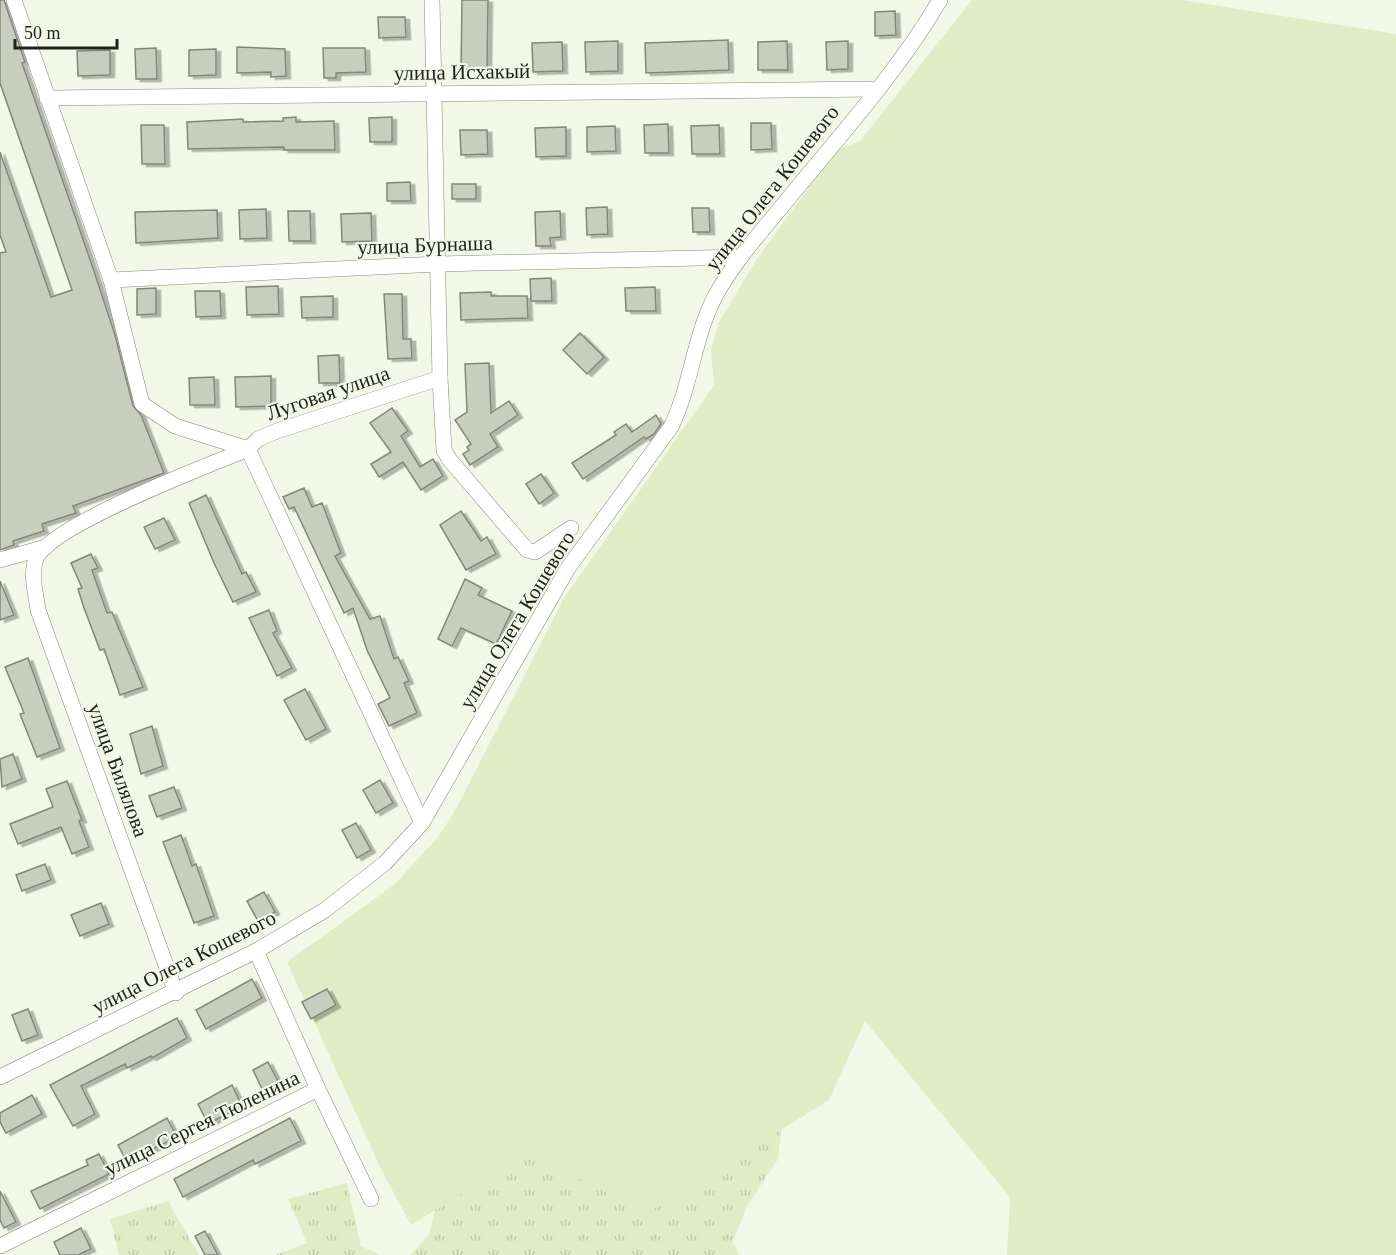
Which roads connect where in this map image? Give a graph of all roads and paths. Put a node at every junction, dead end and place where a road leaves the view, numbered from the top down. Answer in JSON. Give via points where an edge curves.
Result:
{"nodes":[{"id":1,"x":14,"y":0,"type":"edge"},
{"id":2,"x":432,"y":0,"type":"edge"},
{"id":3,"x":940,"y":0,"type":"edge"},
{"id":4,"x":877,"y":89,"type":"junction"},
{"id":5,"x":433,"y":93,"type":"junction"},
{"id":6,"x":47,"y":98,"type":"junction"},
{"id":7,"x":741,"y":257,"type":"junction"},
{"id":8,"x":438,"y":264,"type":"junction"},
{"id":9,"x":111,"y":280,"type":"junction"},
{"id":10,"x":440,"y":378,"type":"junction"},
{"id":11,"x":248,"y":449,"type":"junction"},
{"id":12,"x":571,"y":528,"type":"dead end"},
{"id":13,"x":46,"y":547,"type":"junction"},
{"id":14,"x":0,"y":560,"type":"edge"},
{"id":15,"x":422,"y":823,"type":"junction"},
{"id":16,"x":256,"y":951,"type":"junction"},
{"id":17,"x":176,"y":993,"type":"junction"},
{"id":18,"x":0,"y":1077,"type":"edge"},
{"id":19,"x":318,"y":1089,"type":"junction"},
{"id":20,"x":371,"y":1199,"type":"dead end"},
{"id":21,"x":0,"y":1246,"type":"edge"}],
"edges":[{"from":1,"to":6,"type":"street"},
{"from":2,"to":5,"type":"street"},
{"from":3,"to":4,"type":"street","name":"улица Олега Кошевого"},
{"from":4,"to":5,"type":"street","name":"улица Исхакый"},
{"from":4,"to":7,"type":"street","name":"улица Олега Кошевого"},
{"from":5,"to":6,"type":"street","name":"улица Исхакый"},
{"from":5,"to":8,"type":"street"},
{"from":6,"to":9,"type":"street"},
{"from":7,"to":8,"type":"street","name":"улица Бурнаша"},
{"from":7,"to":15,"type":"street","name":"улица Олега Кошевого","via":[[720,287],[705,322],[681,406],[671,427],[568,568]]},
{"from":8,"to":9,"type":"street","name":"улица Бурнаша"},
{"from":8,"to":10,"type":"street"},
{"from":9,"to":11,"type":"street","via":[[142,404],[175,426]]},
{"from":10,"to":11,"type":"street","name":"Луговая улица","via":[[277,431],[258,439]]},
{"from":10,"to":12,"type":"street","via":[[443,439],[448,459],[517,540],[535,552]]},
{"from":11,"to":13,"type":"street","name":"Луговая улица","via":[[125,502],[66,531]]},
{"from":11,"to":15,"type":"street"},
{"from":13,"to":14,"type":"street"},
{"from":13,"to":17,"type":"street","name":"улица Билялова","via":[[36,559],[33,582],[38,610]]},
{"from":15,"to":16,"type":"street","name":"улица Олега Кошевого","via":[[385,863],[325,910]]},
{"from":16,"to":17,"type":"street","name":"улица Олега Кошевого"},
{"from":16,"to":19,"type":"street","name":"улица Сергея Тюленина"},
{"from":17,"to":18,"type":"street","name":"улица Олега Кошевого"},
{"from":19,"to":20,"type":"street"},
{"from":19,"to":21,"type":"street","name":"улица Сергея Тюленина"}]}
